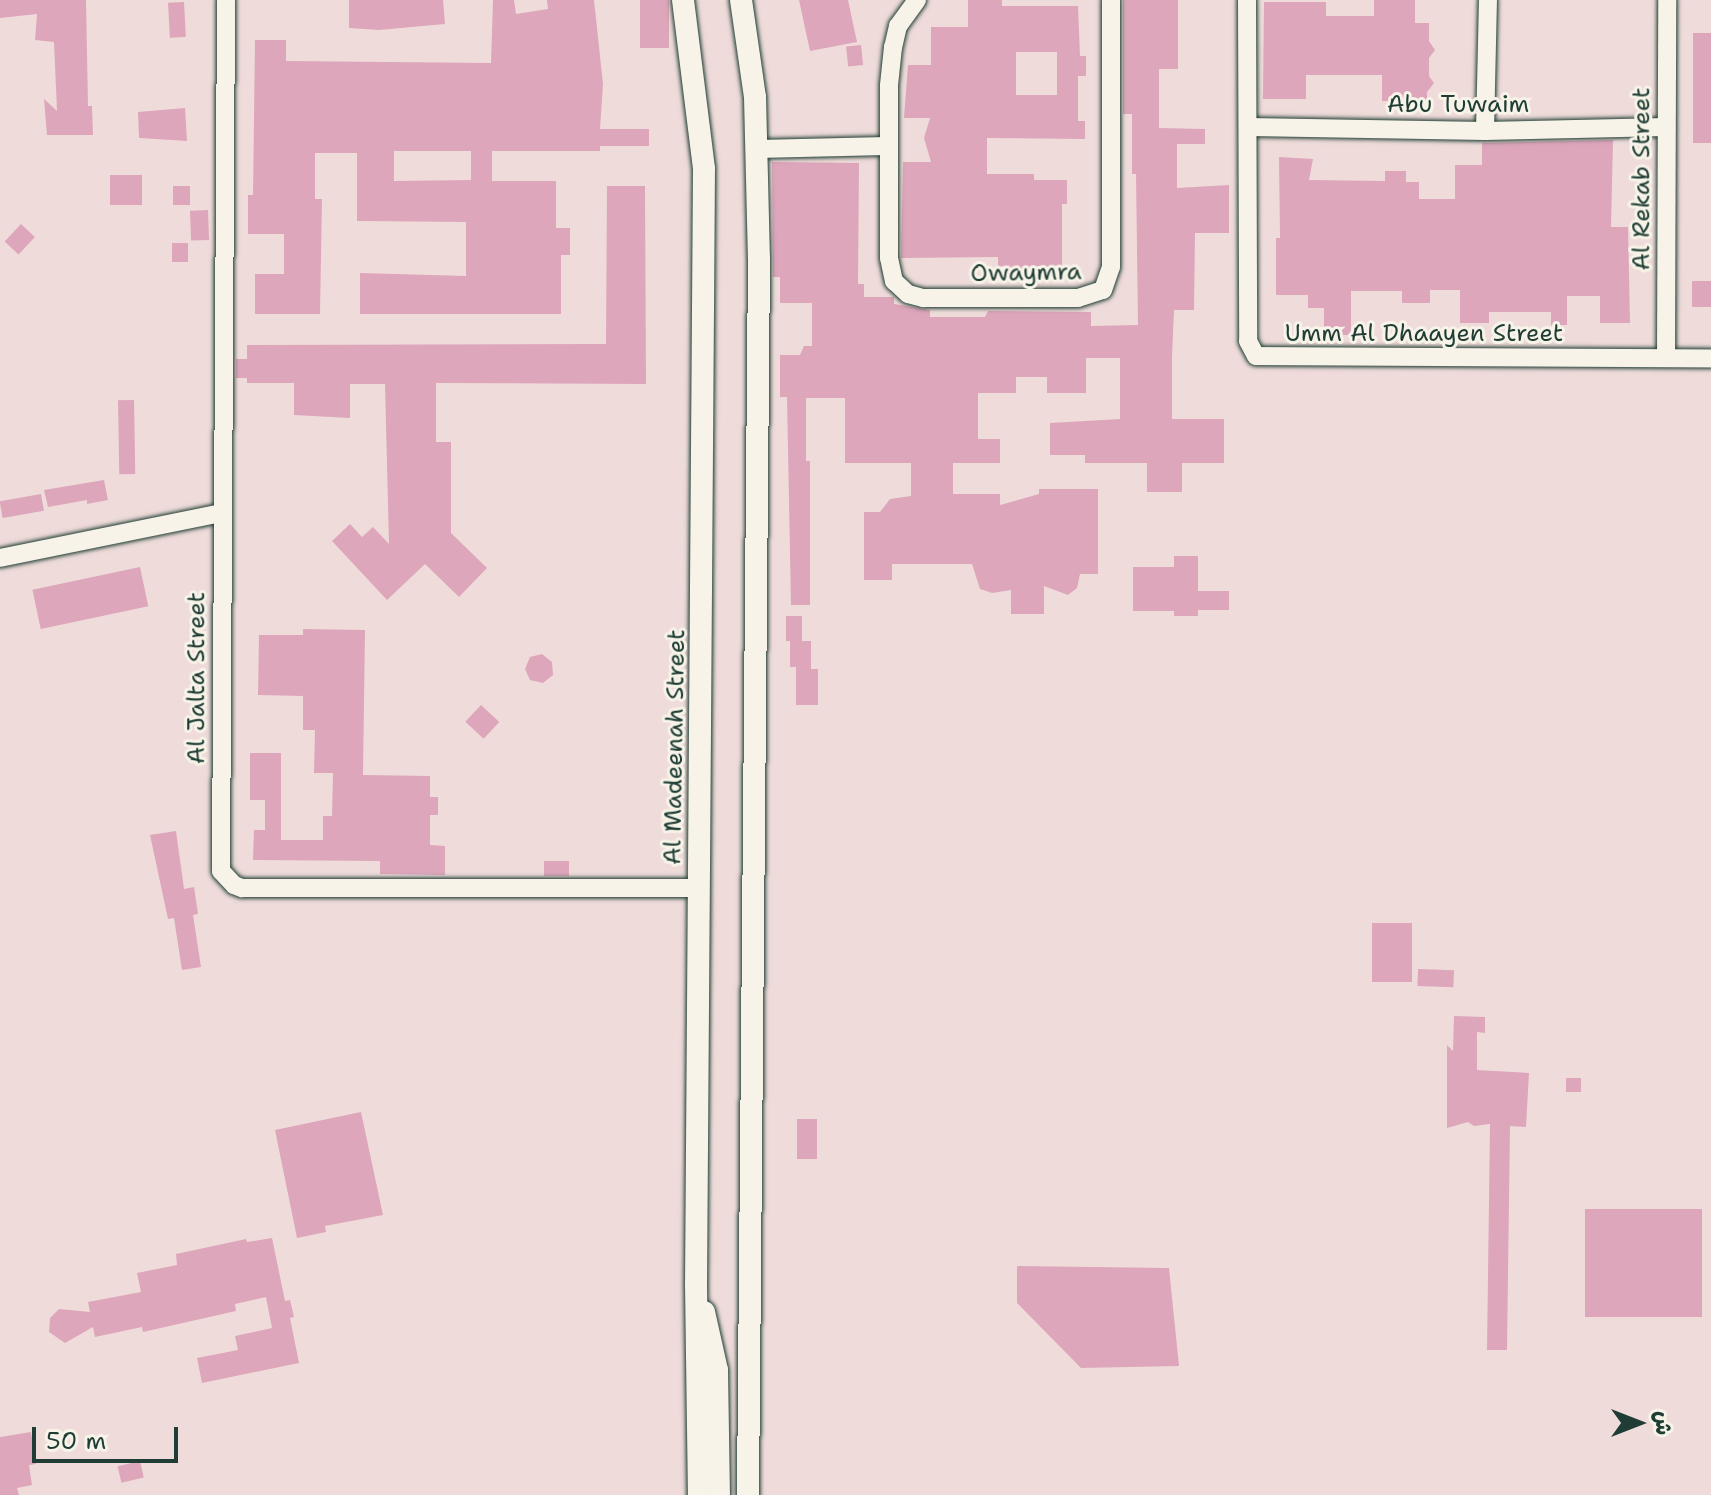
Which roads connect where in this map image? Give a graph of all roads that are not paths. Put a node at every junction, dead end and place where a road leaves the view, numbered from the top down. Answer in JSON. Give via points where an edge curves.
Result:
{"nodes":[{"id":1,"x":226,"y":0,"type":"edge"},
{"id":2,"x":683,"y":0,"type":"edge"},
{"id":3,"x":741,"y":0,"type":"edge"},
{"id":4,"x":917,"y":0,"type":"edge"},
{"id":5,"x":1111,"y":0,"type":"edge"},
{"id":6,"x":1247,"y":0,"type":"edge"},
{"id":7,"x":1488,"y":0,"type":"edge"},
{"id":8,"x":1667,"y":0,"type":"edge"},
{"id":9,"x":1249,"y":127,"type":"junction"},
{"id":10,"x":1666,"y":127,"type":"junction"},
{"id":11,"x":1485,"y":131,"type":"junction"},
{"id":12,"x":888,"y":146,"type":"junction"},
{"id":13,"x":756,"y":149,"type":"junction"},
{"id":14,"x":1666,"y":358,"type":"junction"},
{"id":15,"x":1711,"y":358,"type":"edge"},
{"id":16,"x":222,"y":513,"type":"junction"},
{"id":17,"x":0,"y":558,"type":"edge"},
{"id":18,"x":700,"y":888,"type":"junction"},
{"id":19,"x":696,"y":1284,"type":"junction"},
{"id":20,"x":699,"y":1495,"type":"edge"},
{"id":21,"x":719,"y":1495,"type":"edge"},
{"id":22,"x":748,"y":1495,"type":"edge"}],
"edges":[{"from":1,"to":16,"type":"street","name":"Al Jalta Street"},
{"from":2,"to":18,"type":"street","name":"Al Madeenah Street","via":[[704,169]]},
{"from":3,"to":13,"type":"street","via":[[755,97]]},
{"from":4,"to":12,"type":"street","name":"Owaymra","via":[[898,26],[893,47]]},
{"from":5,"to":12,"type":"street","name":"Owaymra","via":[[1111,267],[1103,290],[1078,298],[908,294],[891,273]]},
{"from":6,"to":9,"type":"street","name":"Umm Al Dhaayen Street"},
{"from":7,"to":11,"type":"street"},
{"from":8,"to":10,"type":"street","name":"Al Rekab Street"},
{"from":9,"to":11,"type":"street","name":"Abu Tuwaim"},
{"from":9,"to":14,"type":"street","name":"Umm Al Dhaayen Street","via":[[1248,341],[1256,356]]},
{"from":10,"to":11,"type":"street","name":"Abu Tuwaim"},
{"from":10,"to":14,"type":"street","name":"Al Rekab Street"},
{"from":12,"to":13,"type":"street"},
{"from":13,"to":22,"type":"street","via":[[759,430]]},
{"from":14,"to":15,"type":"street","name":"Umm Al Dhaayen Street"},
{"from":16,"to":17,"type":"street"},
{"from":16,"to":18,"type":"street","name":"Al Jalta Street","via":[[219,862],[234,885]]},
{"from":18,"to":19,"type":"street","name":"Al Madeenah Street"},
{"from":19,"to":20,"type":"street","name":"Al Madeenah Street"},
{"from":19,"to":21,"type":"street","via":[[717,1370]]}]}
